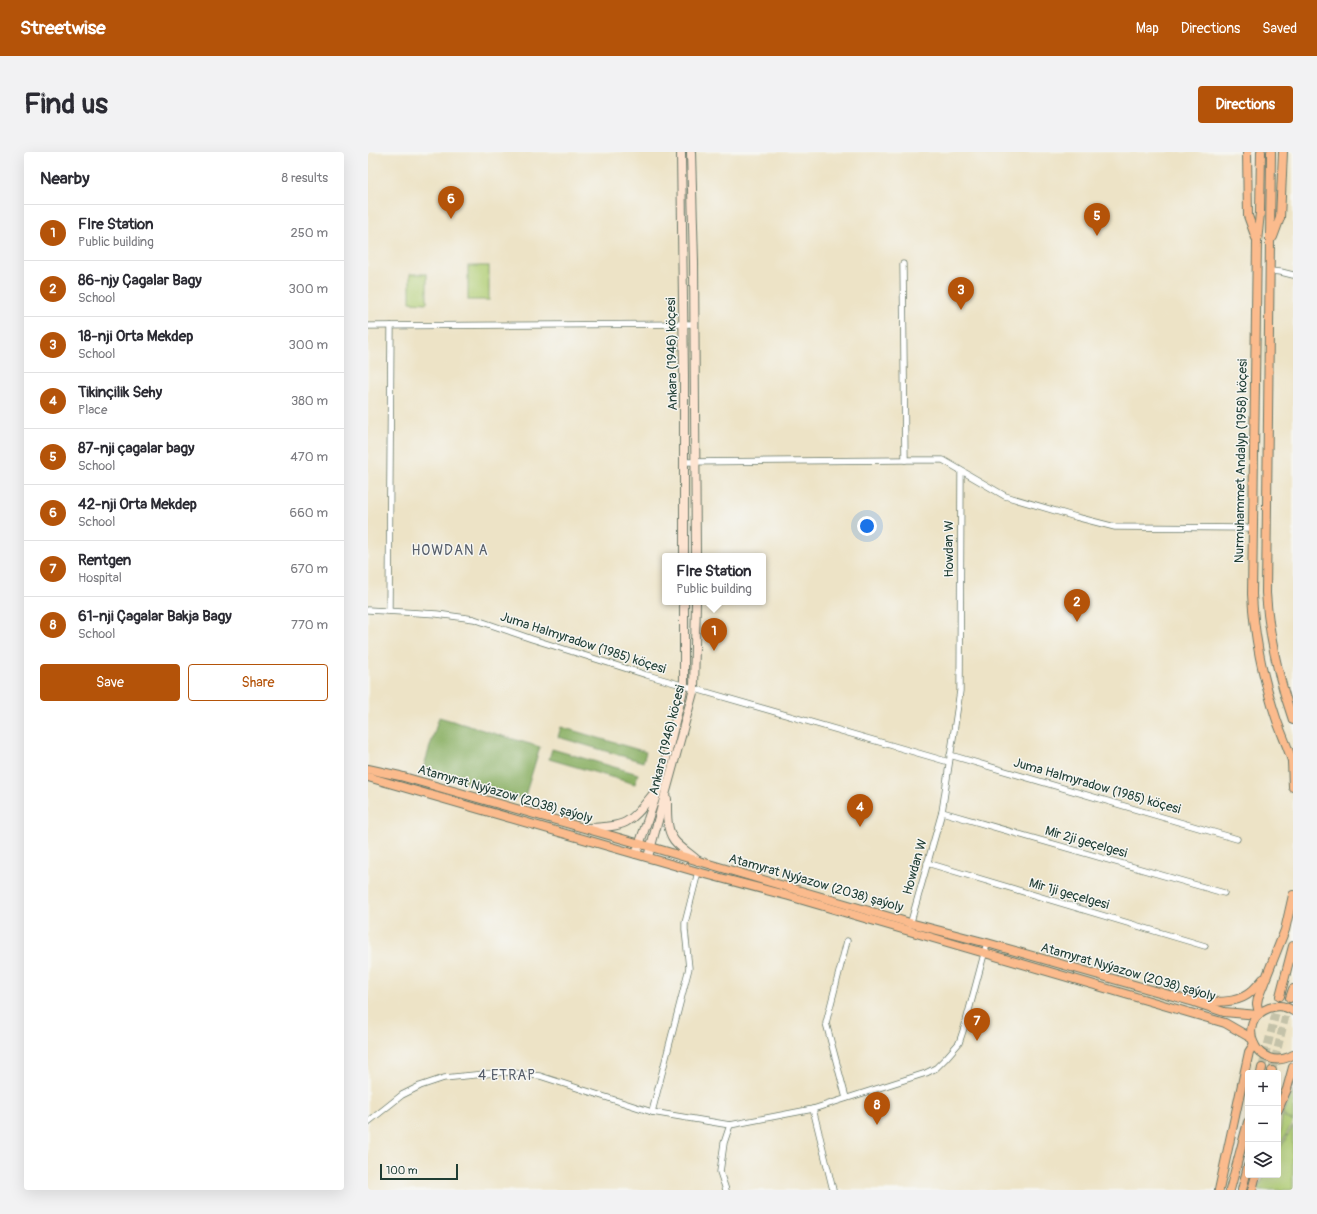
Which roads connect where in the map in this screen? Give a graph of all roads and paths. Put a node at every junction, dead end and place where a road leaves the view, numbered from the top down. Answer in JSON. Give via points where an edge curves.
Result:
{"nodes":[{"id":1,"x":681,"y":152,"type":"edge"},
{"id":2,"x":691,"y":152,"type":"edge"},
{"id":3,"x":1247,"y":152,"type":"edge"},
{"id":4,"x":1261,"y":152,"type":"edge"},
{"id":5,"x":1271,"y":152,"type":"edge"},
{"id":6,"x":1283,"y":152,"type":"edge"},
{"id":7,"x":1271,"y":241,"type":"junction"},
{"id":8,"x":1257,"y":242,"type":"junction"},
{"id":9,"x":903,"y":264,"type":"dead end"},
{"id":10,"x":1270,"y":271,"type":"junction"},
{"id":11,"x":1293,"y":275,"type":"edge"},
{"id":12,"x":684,"y":324,"type":"junction"},
{"id":13,"x":695,"y":324,"type":"junction"},
{"id":14,"x":368,"y":326,"type":"edge"},
{"id":15,"x":391,"y":326,"type":"junction"},
{"id":16,"x":905,"y":460,"type":"junction"},
{"id":17,"x":685,"y":462,"type":"junction"},
{"id":18,"x":695,"y":463,"type":"junction"},
{"id":19,"x":961,"y":472,"type":"junction"},
{"id":20,"x":1252,"y":528,"type":"junction"},
{"id":21,"x":684,"y":553,"type":"edge"},
{"id":22,"x":696,"y":553,"type":"edge"},
{"id":23,"x":684,"y":605,"type":"edge"},
{"id":24,"x":696,"y":605,"type":"edge"},
{"id":25,"x":368,"y":610,"type":"edge"},
{"id":26,"x":389,"y":610,"type":"junction"},
{"id":27,"x":684,"y":686,"type":"junction"},
{"id":28,"x":694,"y":689,"type":"junction"},
{"id":29,"x":1293,"y":720,"type":"edge"},
{"id":30,"x":950,"y":755,"type":"junction"},
{"id":31,"x":949,"y":762,"type":"junction"},
{"id":32,"x":1292,"y":763,"type":"edge"},
{"id":33,"x":368,"y":769,"type":"edge"},
{"id":34,"x":368,"y":777,"type":"edge"},
{"id":35,"x":1293,"y":787,"type":"edge"},
{"id":36,"x":663,"y":789,"type":"junction"},
{"id":37,"x":942,"y":812,"type":"junction"},
{"id":38,"x":585,"y":828,"type":"junction"},
{"id":39,"x":1237,"y":839,"type":"dead end"},
{"id":40,"x":639,"y":844,"type":"junction"},
{"id":41,"x":651,"y":847,"type":"junction"},
{"id":42,"x":636,"y":854,"type":"junction"},
{"id":43,"x":648,"y":857,"type":"junction"},
{"id":44,"x":701,"y":862,"type":"junction"},
{"id":45,"x":927,"y":863,"type":"junction"},
{"id":46,"x":698,"y":872,"type":"junction"},
{"id":47,"x":1224,"y":893,"type":"dead end"},
{"id":48,"x":1293,"y":895,"type":"edge"},
{"id":49,"x":909,"y":927,"type":"junction"},
{"id":50,"x":847,"y":941,"type":"dead end"},
{"id":51,"x":987,"y":943,"type":"junction"},
{"id":52,"x":1205,"y":946,"type":"dead end"},
{"id":53,"x":1293,"y":946,"type":"edge"},
{"id":54,"x":985,"y":953,"type":"junction"},
{"id":55,"x":1266,"y":975,"type":"junction"},
{"id":56,"x":1293,"y":989,"type":"edge"},
{"id":57,"x":1280,"y":996,"type":"tunnel mouth"},
{"id":58,"x":1290,"y":998,"type":"tunnel mouth"},
{"id":59,"x":1194,"y":1002,"type":"junction"},
{"id":60,"x":1293,"y":1011,"type":"edge"},
{"id":61,"x":1259,"y":1014,"type":"junction"},
{"id":62,"x":1252,"y":1041,"type":"junction"},
{"id":63,"x":1293,"y":1055,"type":"edge"},
{"id":64,"x":1293,"y":1068,"type":"edge"},
{"id":65,"x":1293,"y":1080,"type":"edge"},
{"id":66,"x":1287,"y":1088,"type":"junction"},
{"id":67,"x":846,"y":1098,"type":"junction"},
{"id":68,"x":1280,"y":1106,"type":"edge"},
{"id":69,"x":814,"y":1109,"type":"junction"},
{"id":70,"x":652,"y":1112,"type":"junction"},
{"id":71,"x":368,"y":1122,"type":"edge"},
{"id":72,"x":730,"y":1125,"type":"junction"},
{"id":73,"x":1245,"y":1133,"type":"edge"},
{"id":74,"x":1245,"y":1178,"type":"edge"},
{"id":75,"x":1255,"y":1178,"type":"edge"},
{"id":76,"x":726,"y":1190,"type":"edge"},
{"id":77,"x":833,"y":1190,"type":"edge"},
{"id":78,"x":1219,"y":1190,"type":"edge"},
{"id":79,"x":1230,"y":1190,"type":"edge"},
{"id":80,"x":1242,"y":1190,"type":"edge"},
{"id":81,"x":1252,"y":1190,"type":"edge"}],
"edges":[{"from":1,"to":12,"type":"main road","name":"Ankara (1946) köçesi"},
{"from":2,"to":13,"type":"main road","name":"Ankara (1946) köçesi"},
{"from":3,"to":8,"type":"main road","via":[[1248,216]]},
{"from":4,"to":8,"type":"main road","name":"Nurmuhammet Andalyp (1958) köçesi"},
{"from":5,"to":7,"type":"main road","name":"Nurmuhammet Andalyp (1958) köçesi"},
{"from":6,"to":7,"type":"main road","via":[[1280,218]]},
{"from":7,"to":10,"type":"main road","name":"Nurmuhammet Andalyp (1958) köçesi"},
{"from":8,"to":20,"type":"main road","name":"Nurmuhammet Andalyp (1958) köçesi"},
{"from":9,"to":16,"type":"street"},
{"from":10,"to":11,"type":"street"},
{"from":10,"to":29,"type":"main road","name":"Nurmuhammet Andalyp (1958) köçesi","via":[[1266,593],[1273,652]]},
{"from":12,"to":13,"type":"street"},
{"from":12,"to":15,"type":"street"},
{"from":12,"to":17,"type":"main road","name":"Ankara (1946) köçesi"},
{"from":13,"to":18,"type":"main road","name":"Ankara (1946) köçesi"},
{"from":14,"to":15,"type":"street"},
{"from":15,"to":26,"type":"street"},
{"from":16,"to":18,"type":"street"},
{"from":16,"to":19,"type":"street","via":[[943,460]]},
{"from":17,"to":18,"type":"street"},
{"from":17,"to":21,"type":"main road","name":"Ankara (1946) köçesi"},
{"from":18,"to":22,"type":"main road","name":"Ankara (1946) köçesi"},
{"from":19,"to":20,"type":"street","via":[[1005,496],[1115,527]]},
{"from":19,"to":30,"type":"street","name":"Howdan W","via":[[960,691]]},
{"from":20,"to":32,"type":"main road","name":"Nurmuhammet Andalyp (1958) köçesi","via":[[1252,594],[1258,649],[1262,672]]},
{"from":23,"to":27,"type":"main road","name":"Ankara (1946) köçesi"},
{"from":24,"to":28,"type":"main road","name":"Ankara (1946) köçesi"},
{"from":25,"to":26,"type":"street","name":"Juma Halmyradow (1985) köçesi"},
{"from":26,"to":27,"type":"street","name":"Juma Halmyradow (1985) köçesi","via":[[474,619]]},
{"from":27,"to":28,"type":"street","name":"Juma Halmyradow (1985) köçesi"},
{"from":27,"to":36,"type":"main road","name":"Ankara (1946) köçesi"},
{"from":28,"to":31,"type":"street","name":"Juma Halmyradow (1985) köçesi"},
{"from":28,"to":36,"type":"main road","name":"Ankara (1946) köçesi"},
{"from":30,"to":31,"type":"street","name":"Howdan W"},
{"from":30,"to":39,"type":"street","name":"Juma Halmyradow (1985) köçesi"},
{"from":31,"to":37,"type":"street","name":"Howdan W"},
{"from":32,"to":35,"type":"main road","name":"Nurmuhammet Andalyp (1958) köçesi"},
{"from":33,"to":38,"type":"main road","name":"Atamyrat Nyýazow (2038) şaýoly"},
{"from":34,"to":42,"type":"main road","name":"Atamyrat Nyýazow (2038) şaýoly"},
{"from":36,"to":38,"type":"main road","via":[[627,822],[613,827]]},
{"from":36,"to":40,"type":"main road","name":"Ankara (1946) köçesi"},
{"from":36,"to":41,"type":"main road","name":"Ankara (1946) köçesi"},
{"from":36,"to":44,"type":"main road","via":[[673,839]]},
{"from":37,"to":45,"type":"street","name":"Howdan W"},
{"from":37,"to":47,"type":"street","name":"Mir 2ji geçelgesi"},
{"from":38,"to":40,"type":"main road","name":"Atamyrat Nyýazow (2038) şaýoly"},
{"from":40,"to":41,"type":"main road","name":"Atamyrat Nyýazow (2038) şaýoly"},
{"from":40,"to":42,"type":"main road","name":"Ankara (1946) köçesi"},
{"from":41,"to":43,"type":"main road","name":"Ankara (1946) köçesi"},
{"from":41,"to":44,"type":"main road","name":"Atamyrat Nyýazow (2038) şaýoly"},
{"from":42,"to":43,"type":"main road","name":"Atamyrat Nyýazow (2038) şaýoly"},
{"from":43,"to":46,"type":"main road","name":"Atamyrat Nyýazow (2038) şaýoly"},
{"from":44,"to":49,"type":"main road","name":"Atamyrat Nyýazow (2038) şaýoly"},
{"from":45,"to":49,"type":"street","name":"Howdan W"},
{"from":45,"to":52,"type":"street","name":"Mir 1ji geçelgesi"},
{"from":46,"to":49,"type":"main road","name":"Atamyrat Nyýazow (2038) şaýoly"},
{"from":46,"to":70,"type":"street","via":[[685,923],[689,968]]},
{"from":48,"to":55,"type":"main road","via":[[1285,930]]},
{"from":49,"to":51,"type":"main road","name":"Atamyrat Nyýazow (2038) şaýoly"},
{"from":49,"to":54,"type":"main road","name":"Atamyrat Nyýazow (2038) şaýoly"},
{"from":50,"to":67,"type":"street","via":[[826,1023]]},
{"from":51,"to":54,"type":"street"},
{"from":51,"to":59,"type":"main road","name":"Atamyrat Nyýazow (2038) şaýoly"},
{"from":53,"to":57,"type":"main road"},
{"from":54,"to":62,"type":"main road","name":"Atamyrat Nyýazow (2038) şaýoly","via":[[1225,1023]]},
{"from":54,"to":67,"type":"street","via":[[959,1043],[946,1058],[926,1073]]},
{"from":55,"to":59,"type":"main road","via":[[1252,991],[1240,998],[1225,1002]]},
{"from":55,"to":61,"type":"main road","via":[[1258,998]]},
{"from":56,"to":58,"type":"main road"},
{"from":59,"to":61,"type":"main road","name":"Atamyrat Nyýazow (2038) şaýoly","via":[[1224,1012]]},
{"from":60,"to":61,"type":"main road","via":[[1277,1006]]},
{"from":61,"to":62,"type":"main road","via":[[1252,1025]]},
{"from":62,"to":63,"type":"main road","name":"Atamyrat Nyýazow (2038) şaýoly","via":[[1262,1054],[1272,1059],[1283,1059]]},
{"from":62,"to":78,"type":"main road"},
{"from":64,"to":66,"type":"main road"},
{"from":65,"to":66,"type":"main road"},
{"from":66,"to":68,"type":"main road"},
{"from":67,"to":69,"type":"street"},
{"from":69,"to":72,"type":"street"},
{"from":69,"to":77,"type":"street"},
{"from":70,"to":71,"type":"street","via":[[540,1076],[505,1072],[437,1080],[402,1095]]},
{"from":70,"to":72,"type":"street"},
{"from":72,"to":76,"type":"street","via":[[724,1143],[720,1172]]},
{"from":73,"to":79,"type":"main road"},
{"from":74,"to":80,"type":"main road"},
{"from":75,"to":81,"type":"main road"}]}
